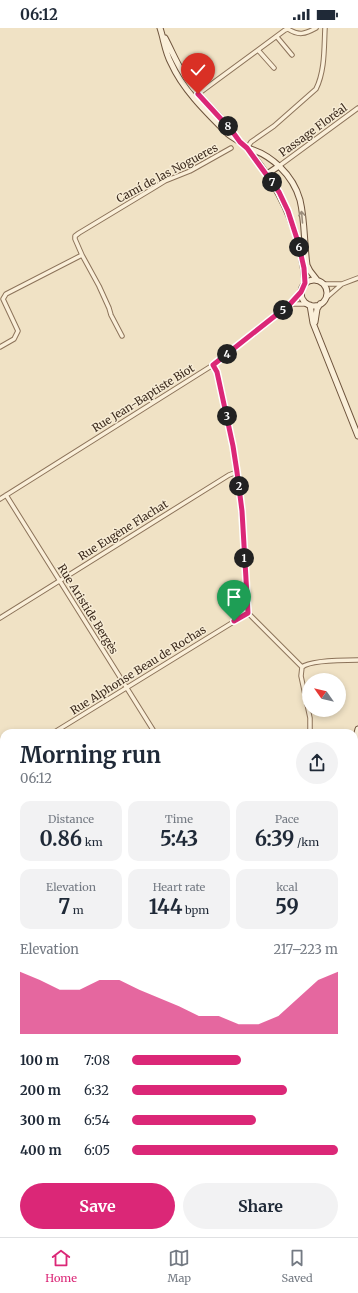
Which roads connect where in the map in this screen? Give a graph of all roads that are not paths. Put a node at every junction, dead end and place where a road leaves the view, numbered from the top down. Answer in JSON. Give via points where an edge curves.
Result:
{"nodes":[{"id":1,"x":288,"y":28,"type":"edge"},
{"id":2,"x":316,"y":28,"type":"edge"},
{"id":3,"x":325,"y":28,"type":"edge"},
{"id":4,"x":161,"y":31,"type":"edge"},
{"id":5,"x":277,"y":37,"type":"junction"},
{"id":6,"x":258,"y":50,"type":"junction"},
{"id":7,"x":292,"y":55,"type":"dead end"},
{"id":8,"x":274,"y":68,"type":"dead end"},
{"id":9,"x":198,"y":94,"type":"junction"},
{"id":10,"x":358,"y":108,"type":"edge"},
{"id":11,"x":240,"y":142,"type":"junction"},
{"id":12,"x":231,"y":148,"type":"dead end"},
{"id":13,"x":247,"y":148,"type":"junction"},
{"id":14,"x":279,"y":166,"type":"junction"},
{"id":15,"x":267,"y":174,"type":"junction"},
{"id":16,"x":82,"y":256,"type":"junction"},
{"id":17,"x":358,"y":278,"type":"edge"},
{"id":18,"x":317,"y":280,"type":"junction"},
{"id":19,"x":305,"y":283,"type":"junction"},
{"id":20,"x":324,"y":284,"type":"junction"},
{"id":21,"x":342,"y":284,"type":"junction"},
{"id":22,"x":301,"y":292,"type":"junction"},
{"id":23,"x":326,"y":298,"type":"junction"},
{"id":24,"x":290,"y":304,"type":"junction"},
{"id":25,"x":308,"y":304,"type":"junction"},
{"id":26,"x":320,"y":304,"type":"junction"},
{"id":27,"x":317,"y":333,"type":"junction"},
{"id":28,"x":122,"y":336,"type":"dead end"},
{"id":29,"x":0,"y":347,"type":"edge"},
{"id":30,"x":213,"y":365,"type":"junction"},
{"id":31,"x":358,"y":436,"type":"edge"},
{"id":32,"x":237,"y":472,"type":"junction"},
{"id":33,"x":6,"y":495,"type":"junction"},
{"id":34,"x":0,"y":499,"type":"edge"},
{"id":35,"x":59,"y":581,"type":"junction"},
{"id":36,"x":248,"y":613,"type":"junction"},
{"id":37,"x":0,"y":618,"type":"edge"},
{"id":38,"x":358,"y":660,"type":"edge"},
{"id":39,"x":302,"y":667,"type":"junction"},
{"id":40,"x":127,"y":688,"type":"junction"},
{"id":41,"x":60,"y":729,"type":"edge"},
{"id":42,"x":153,"y":729,"type":"edge"},
{"id":43,"x":310,"y":729,"type":"edge"}],
"edges":[{"from":1,"to":2,"type":"street","via":[[295,34],[307,33]]},
{"from":1,"to":5,"type":"street"},
{"from":3,"to":13,"type":"street","via":[[324,56],[316,88]]},
{"from":4,"to":9,"type":"main road","via":[[185,77]]},
{"from":4,"to":11,"type":"main road","via":[[170,63],[183,83],[229,134]]},
{"from":5,"to":6,"type":"street"},
{"from":5,"to":7,"type":"street"},
{"from":6,"to":8,"type":"street"},
{"from":6,"to":9,"type":"street"},
{"from":9,"to":11,"type":"main road"},
{"from":10,"to":14,"type":"street","name":"Passage Floréal"},
{"from":11,"to":13,"type":"main road"},
{"from":12,"to":16,"type":"street","name":"Camí de las Nogueres","via":[[190,171],[165,181],[79,233],[75,239]]},
{"from":13,"to":14,"type":"main road","via":[[263,154]]},
{"from":13,"to":15,"type":"main road"},
{"from":14,"to":15,"type":"main road"},
{"from":18,"to":14,"type":"main road","one_way":true,"via":[[307,265],[300,200],[290,179]]},
{"from":15,"to":19,"type":"main road","via":[[279,192],[294,228]]},
{"from":16,"to":28,"type":"street"},
{"from":16,"to":29,"type":"street","via":[[6,294],[3,299],[18,330],[14,339]]},
{"from":17,"to":21,"type":"street"},
{"from":18,"to":19,"type":"main road"},
{"from":18,"to":20,"type":"main road"},
{"from":19,"to":22,"type":"main road"},
{"from":20,"to":21,"type":"street"},
{"from":20,"to":23,"type":"main road"},
{"from":21,"to":23,"type":"street"},
{"from":22,"to":24,"type":"street","name":"Rue Jean-Baptiste Biot"},
{"from":22,"to":25,"type":"main road"},
{"from":23,"to":26,"type":"main road"},
{"from":24,"to":25,"type":"street"},
{"from":24,"to":30,"type":"street","name":"Rue Jean-Baptiste Biot"},
{"from":25,"to":26,"type":"main road"},
{"from":25,"to":27,"type":"main road"},
{"from":26,"to":27,"type":"main road","via":[[315,315]]},
{"from":27,"to":31,"type":"main road"},
{"from":30,"to":32,"type":"street","via":[[217,372]]},
{"from":30,"to":33,"type":"street","name":"Rue Jean-Baptiste Biot"},
{"from":32,"to":35,"type":"street","name":"Rue Eugène Flachat"},
{"from":32,"to":36,"type":"street"},
{"from":33,"to":34,"type":"street","name":"Rue Jean-Baptiste Biot"},
{"from":33,"to":35,"type":"street","name":"Rue Aristide Bergès"},
{"from":35,"to":37,"type":"street","name":"Rue Eugène Flachat"},
{"from":35,"to":40,"type":"street","name":"Rue Aristide Bergès"},
{"from":36,"to":39,"type":"street"},
{"from":36,"to":40,"type":"street","name":"Rue Alphonse Beau de Rochas"},
{"from":38,"to":39,"type":"street","via":[[318,662]]},
{"from":39,"to":43,"type":"street","via":[[301,676]]},
{"from":40,"to":41,"type":"street","name":"Rue Alphonse Beau de Rochas"},
{"from":40,"to":42,"type":"street","name":"Rue Aristide Bergès"}]}
